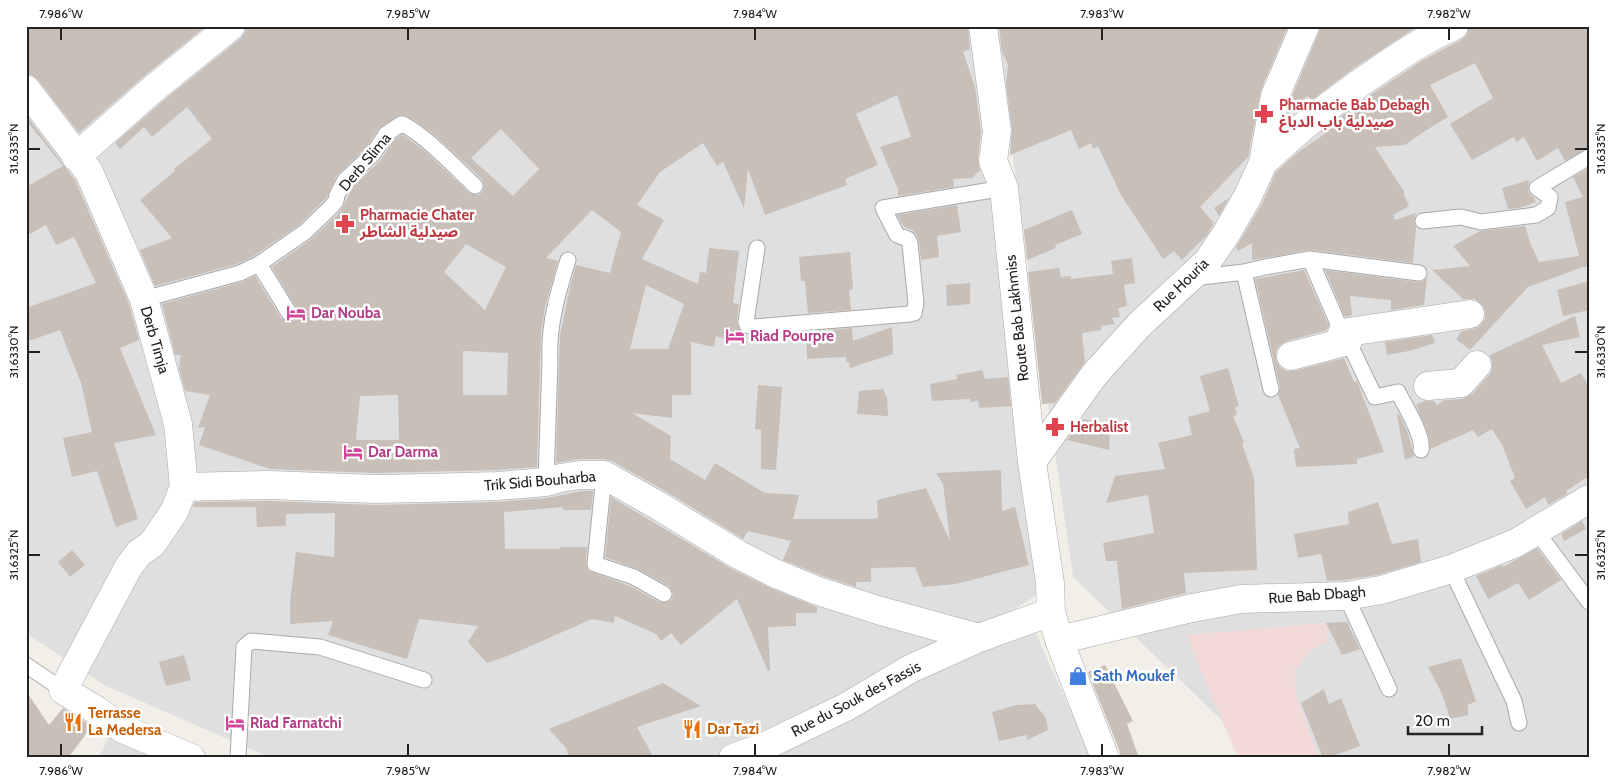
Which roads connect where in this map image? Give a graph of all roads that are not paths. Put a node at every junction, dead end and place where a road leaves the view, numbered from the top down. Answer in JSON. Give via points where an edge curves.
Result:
{"nodes":[{"id":1,"x":231,"y":26,"type":"edge"},
{"id":2,"x":983,"y":26,"type":"edge"},
{"id":3,"x":1305,"y":26,"type":"edge"},
{"id":4,"x":1454,"y":26,"type":"edge"},
{"id":5,"x":26,"y":89,"type":"edge"},
{"id":6,"x":76,"y":157,"type":"junction"},
{"id":7,"x":1589,"y":157,"type":"edge"},
{"id":8,"x":1263,"y":163,"type":"junction"},
{"id":9,"x":476,"y":186,"type":"dead end"},
{"id":10,"x":1004,"y":188,"type":"junction"},
{"id":11,"x":1424,"y":221,"type":"dead end"},
{"id":12,"x":756,"y":248,"type":"dead end"},
{"id":13,"x":1310,"y":259,"type":"junction"},
{"id":14,"x":568,"y":260,"type":"dead end"},
{"id":15,"x":259,"y":264,"type":"junction"},
{"id":16,"x":1244,"y":272,"type":"junction"},
{"id":17,"x":1419,"y":273,"type":"dead end"},
{"id":18,"x":1189,"y":278,"type":"junction"},
{"id":19,"x":144,"y":299,"type":"junction"},
{"id":20,"x":289,"y":313,"type":"dead end"},
{"id":21,"x":1470,"y":314,"type":"dead end"},
{"id":22,"x":1345,"y":337,"type":"junction"},
{"id":23,"x":1291,"y":356,"type":"dead end"},
{"id":24,"x":1477,"y":365,"type":"dead end"},
{"id":25,"x":1428,"y":386,"type":"joint"},
{"id":26,"x":1271,"y":389,"type":"dead end"},
{"id":27,"x":1398,"y":392,"type":"junction"},
{"id":28,"x":1421,"y":450,"type":"dead end"},
{"id":29,"x":1032,"y":462,"type":"junction"},
{"id":30,"x":604,"y":475,"type":"junction"},
{"id":31,"x":546,"y":482,"type":"junction"},
{"id":32,"x":184,"y":487,"type":"junction"},
{"id":33,"x":1589,"y":499,"type":"edge"},
{"id":34,"x":1537,"y":532,"type":"junction"},
{"id":35,"x":1451,"y":569,"type":"junction"},
{"id":36,"x":664,"y":594,"type":"dead end"},
{"id":37,"x":1346,"y":596,"type":"junction"},
{"id":38,"x":1589,"y":602,"type":"edge"},
{"id":39,"x":1051,"y":612,"type":"junction"},
{"id":40,"x":979,"y":638,"type":"junction"},
{"id":41,"x":1060,"y":640,"type":"junction"},
{"id":42,"x":26,"y":665,"type":"edge"},
{"id":43,"x":424,"y":680,"type":"dead end"},
{"id":44,"x":1389,"y":689,"type":"dead end"},
{"id":45,"x":63,"y":690,"type":"junction"},
{"id":46,"x":1518,"y":723,"type":"dead end"},
{"id":47,"x":191,"y":758,"type":"edge"},
{"id":48,"x":238,"y":758,"type":"edge"},
{"id":49,"x":733,"y":758,"type":"edge"},
{"id":50,"x":1105,"y":758,"type":"edge"}],
"edges":[{"from":1,"to":6,"type":"street"},
{"from":2,"to":10,"type":"street","name":"Route Bab Lakhmiss","via":[[997,131],[993,161]]},
{"from":3,"to":8,"type":"street","name":"Rue Houria","via":[[1275,96]]},
{"from":4,"to":8,"type":"street","via":[[1402,54],[1345,93],[1292,134]]},
{"from":5,"to":6,"type":"street","name":"Derb Timja"},
{"from":6,"to":19,"type":"street","name":"Derb Timja","via":[[89,172]]},
{"from":7,"to":11,"type":"lane","via":[[1537,188],[1550,197],[1550,204],[1536,215],[1481,222],[1461,217]]},
{"from":8,"to":18,"type":"street","name":"Rue Houria","via":[[1226,234],[1207,262]]},
{"from":9,"to":15,"type":"lane","name":"Derb Slima","via":[[420,136],[400,124],[386,134],[374,154],[345,180],[330,208],[305,232]]},
{"from":10,"to":12,"type":"lane","via":[[883,208],[897,235],[908,239],[910,244],[916,303],[914,312],[910,314],[747,325]]},
{"from":10,"to":29,"type":"street","name":"Route Bab Lakhmiss"},
{"from":13,"to":16,"type":"lane"},
{"from":13,"to":17,"type":"lane"},
{"from":13,"to":22,"type":"lane"},
{"from":14,"to":31,"type":"lane","via":[[557,295],[549,344]]},
{"from":15,"to":19,"type":"lane","name":"Derb Slima","via":[[240,273]]},
{"from":15,"to":20,"type":"lane"},
{"from":16,"to":18,"type":"lane"},
{"from":16,"to":26,"type":"lane"},
{"from":18,"to":29,"type":"street","name":"Rue Houria","via":[[1139,325],[1094,375]]},
{"from":19,"to":32,"type":"street","name":"Derb Timja","via":[[178,424]]},
{"from":21,"to":22,"type":"street"},
{"from":22,"to":23,"type":"street"},
{"from":22,"to":27,"type":"lane","via":[[1375,397]]},
{"from":24,"to":25,"type":"street","via":[[1461,383]]},
{"from":25,"to":27,"type":"lane"},
{"from":27,"to":28,"type":"lane","via":[[1417,430]]},
{"from":29,"to":39,"type":"street","name":"Route Bab Lakhmiss","via":[[1050,584]]},
{"from":30,"to":31,"type":"street","name":"Trik Sidi Bouharba","via":[[580,475]]},
{"from":30,"to":36,"type":"lane","via":[[595,564],[634,577]]},
{"from":30,"to":40,"type":"street","name":"Trik Sidi Bouharba","via":[[739,556],[774,572],[836,596]]},
{"from":31,"to":32,"type":"street","name":"Trik Sidi Bouharba","via":[[375,489],[270,484]]},
{"from":32,"to":45,"type":"street","name":"Derb Timja","via":[[174,512],[152,544],[129,566]]},
{"from":33,"to":34,"type":"street","name":"Rue Bab Dbagh"},
{"from":34,"to":35,"type":"street","name":"Rue Bab Dbagh"},
{"from":34,"to":38,"type":"lane"},
{"from":35,"to":37,"type":"street","name":"Rue Bab Dbagh","via":[[1382,590]]},
{"from":35,"to":46,"type":"lane","via":[[1514,701]]},
{"from":37,"to":41,"type":"street","name":"Rue Bab Dbagh","via":[[1241,599]]},
{"from":37,"to":44,"type":"lane"},
{"from":39,"to":40,"type":"street","name":"Rue du Souk des Fassis"},
{"from":39,"to":41,"type":"street","name":"Route Bab Lakhmiss"},
{"from":40,"to":49,"type":"street","name":"Rue du Souk des Fassis","via":[[910,669],[846,707],[764,747]]},
{"from":41,"to":50,"type":"street","name":"Route Bab Lakhmiss"},
{"from":42,"to":45,"type":"lane"},
{"from":43,"to":48,"type":"lane","via":[[320,647],[251,641],[244,647]]},
{"from":45,"to":47,"type":"street","via":[[123,729]]}]}
